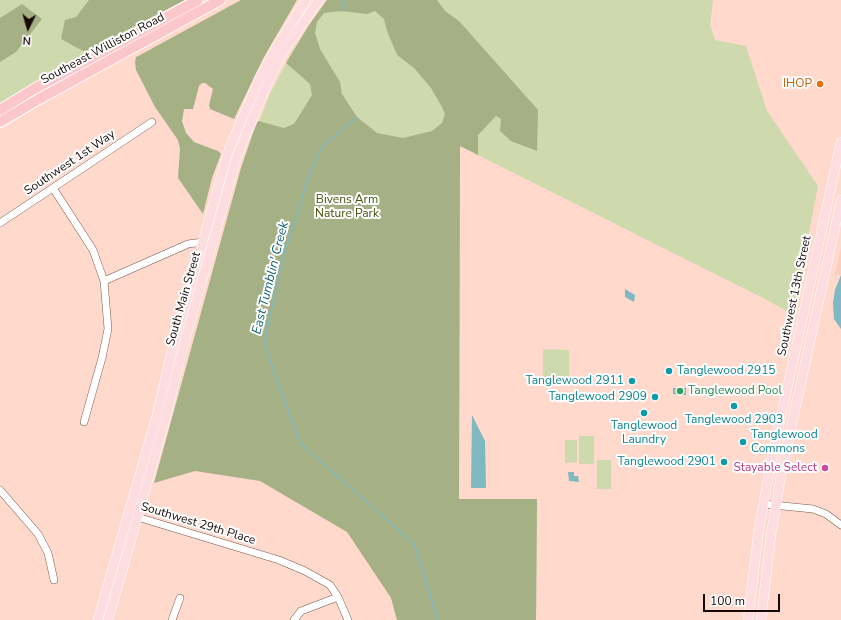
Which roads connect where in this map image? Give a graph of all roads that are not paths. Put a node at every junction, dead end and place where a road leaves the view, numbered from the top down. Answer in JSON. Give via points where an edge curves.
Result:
{"nodes":[{"id":1,"x":198,"y":0,"type":"edge"},
{"id":2,"x":220,"y":0,"type":"edge"},
{"id":3,"x":306,"y":0,"type":"edge"},
{"id":4,"x":319,"y":0,"type":"edge"},
{"id":5,"x":84,"y":62,"type":"junction"},
{"id":6,"x":275,"y":68,"type":"junction"},
{"id":7,"x":264,"y":69,"type":"junction"},
{"id":8,"x":89,"y":72,"type":"junction"},
{"id":9,"x":0,"y":110,"type":"edge"},
{"id":10,"x":0,"y":122,"type":"edge"},
{"id":11,"x":152,"y":122,"type":"dead end"},
{"id":12,"x":239,"y":138,"type":"junction"},
{"id":13,"x":841,"y":142,"type":"edge"},
{"id":14,"x":53,"y":188,"type":"junction"},
{"id":15,"x":841,"y":200,"type":"edge"},
{"id":16,"x":0,"y":223,"type":"edge"},
{"id":17,"x":202,"y":242,"type":"junction"},
{"id":18,"x":212,"y":245,"type":"junction"},
{"id":19,"x":104,"y":280,"type":"junction"},
{"id":20,"x":796,"y":341,"type":"junction"},
{"id":21,"x":810,"y":343,"type":"junction"},
{"id":22,"x":84,"y":422,"type":"dead end"},
{"id":23,"x":0,"y":490,"type":"edge"},
{"id":24,"x":763,"y":504,"type":"junction"},
{"id":25,"x":775,"y":506,"type":"junction"},
{"id":26,"x":127,"y":514,"type":"junction"},
{"id":27,"x":137,"y":517,"type":"junction"},
{"id":28,"x":841,"y":525,"type":"edge"},
{"id":29,"x":54,"y":580,"type":"dead end"},
{"id":30,"x":338,"y":596,"type":"junction"},
{"id":31,"x":180,"y":598,"type":"dead end"},
{"id":32,"x":98,"y":620,"type":"edge"},
{"id":33,"x":108,"y":620,"type":"edge"},
{"id":34,"x":172,"y":620,"type":"edge"},
{"id":35,"x":294,"y":620,"type":"edge"},
{"id":36,"x":348,"y":620,"type":"edge"},
{"id":37,"x":748,"y":620,"type":"edge"},
{"id":38,"x":761,"y":620,"type":"edge"}],
"edges":[{"from":1,"to":5,"type":"highway","name":"Southeast Williston Road"},
{"from":2,"to":8,"type":"highway","name":"Southeast Williston Road"},
{"from":3,"to":7,"type":"main road","name":"South Main Street"},
{"from":4,"to":6,"type":"main road","name":"South Main Street"},
{"from":5,"to":8,"type":"highway"},
{"from":5,"to":9,"type":"highway","name":"Southeast Williston Road"},
{"from":6,"to":7,"type":"main road"},
{"from":6,"to":12,"type":"main road","name":"South Main Street"},
{"from":7,"to":12,"type":"main road","name":"South Main Street"},
{"from":8,"to":10,"type":"highway","name":"Southeast Williston Road"},
{"from":11,"to":14,"type":"street","name":"Southwest 1st Way"},
{"from":12,"to":17,"type":"main road","name":"South Main Street","via":[[228,152]]},
{"from":12,"to":18,"type":"main road","name":"South Main Street"},
{"from":13,"to":20,"type":"main road","name":"Southwest 13th Street"},
{"from":14,"to":16,"type":"street","name":"Southwest 1st Way"},
{"from":14,"to":19,"type":"street","via":[[93,250]]},
{"from":15,"to":21,"type":"main road","name":"Southwest 13th Street"},
{"from":17,"to":18,"type":"main road"},
{"from":17,"to":19,"type":"street","via":[[188,244]]},
{"from":17,"to":26,"type":"main road","name":"South Main Street","via":[[157,414]]},
{"from":18,"to":27,"type":"main road","name":"South Main Street"},
{"from":19,"to":22,"type":"street","via":[[108,329]]},
{"from":20,"to":21,"type":"street"},
{"from":20,"to":24,"type":"main road","name":"Southwest 13th Street"},
{"from":21,"to":25,"type":"main road","name":"Southwest 13th Street"},
{"from":23,"to":29,"type":"street","via":[[38,534],[48,553]]},
{"from":24,"to":25,"type":"street"},
{"from":24,"to":37,"type":"main road","name":"Southwest 13th Street"},
{"from":25,"to":28,"type":"street","via":[[814,509]]},
{"from":25,"to":38,"type":"main road","name":"Southwest 13th Street"},
{"from":26,"to":27,"type":"street","name":"Southwest 29th Place"},
{"from":26,"to":32,"type":"main road","name":"South Main Street"},
{"from":27,"to":30,"type":"street","name":"Southwest 29th Place","via":[[263,555],[305,571],[330,585]]},
{"from":27,"to":33,"type":"main road","name":"South Main Street"},
{"from":30,"to":35,"type":"street","via":[[301,611]]},
{"from":30,"to":36,"type":"street"},
{"from":31,"to":34,"type":"street"}]}
